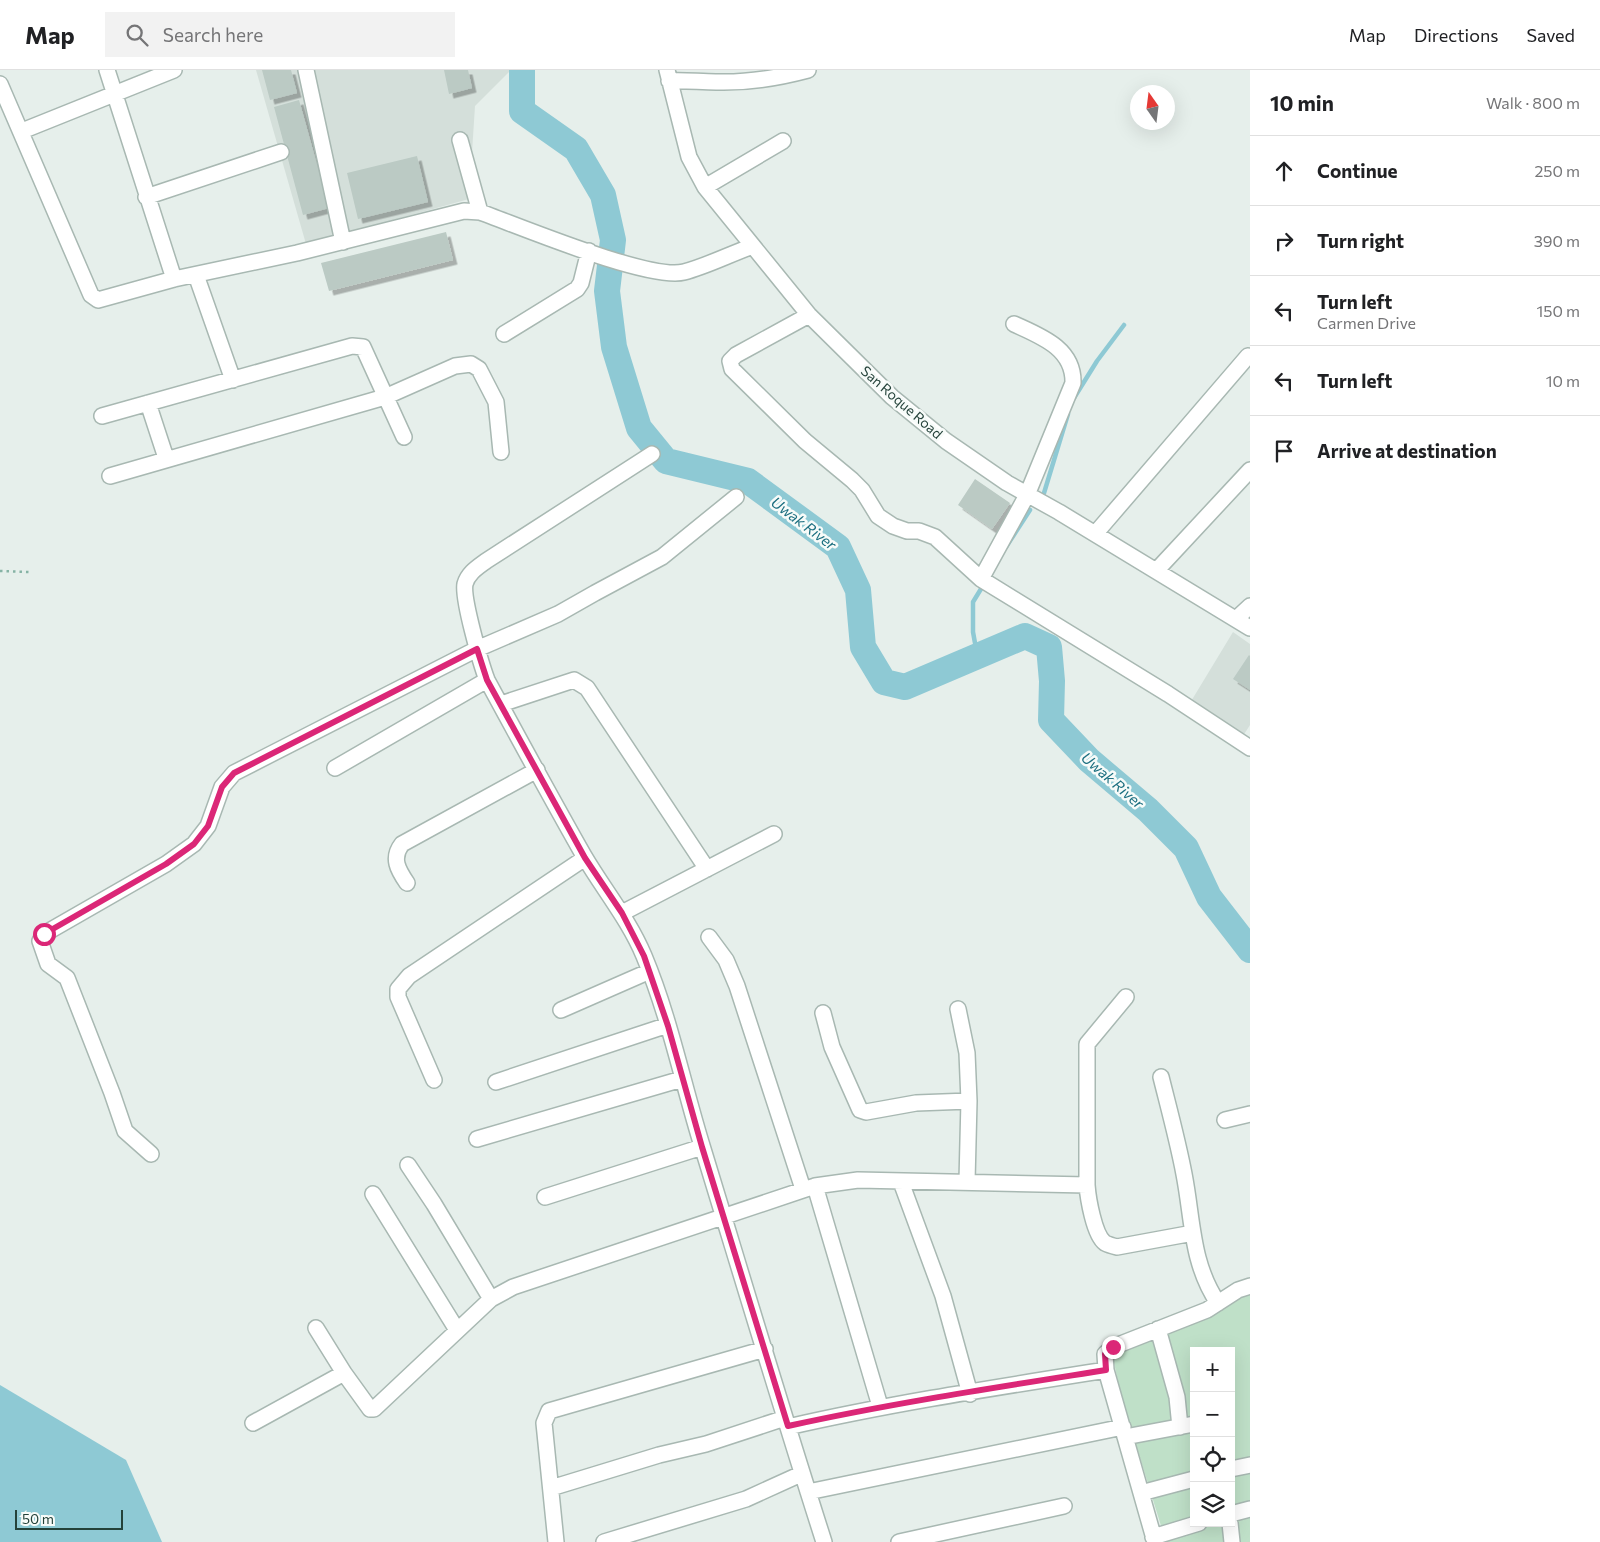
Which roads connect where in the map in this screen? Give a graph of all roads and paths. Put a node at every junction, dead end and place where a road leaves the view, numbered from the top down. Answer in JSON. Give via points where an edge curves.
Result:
{"nodes":[{"id":1,"x":107,"y":70,"type":"edge"},
{"id":2,"x":174,"y":70,"type":"edge"},
{"id":3,"x":306,"y":70,"type":"edge"},
{"id":4,"x":808,"y":70,"type":"edge"},
{"id":5,"x":668,"y":75,"type":"edge"},
{"id":6,"x":0,"y":84,"type":"edge"},
{"id":7,"x":114,"y":94,"type":"junction"},
{"id":8,"x":22,"y":131,"type":"junction"},
{"id":9,"x":460,"y":140,"type":"dead end"},
{"id":10,"x":782,"y":140,"type":"dead end"},
{"id":11,"x":281,"y":152,"type":"dead end"},
{"id":12,"x":705,"y":187,"type":"junction"},
{"id":13,"x":146,"y":197,"type":"junction"},
{"id":14,"x":480,"y":212,"type":"junction"},
{"id":15,"x":343,"y":242,"type":"junction"},
{"id":16,"x":752,"y":246,"type":"junction"},
{"id":17,"x":595,"y":253,"type":"junction"},
{"id":18,"x":196,"y":274,"type":"junction"},
{"id":19,"x":174,"y":279,"type":"junction"},
{"id":20,"x":809,"y":315,"type":"junction"},
{"id":21,"x":1014,"y":324,"type":"dead end"},
{"id":22,"x":504,"y":334,"type":"dead end"},
{"id":23,"x":1248,"y":356,"type":"dead end"},
{"id":24,"x":233,"y":380,"type":"junction"},
{"id":25,"x":385,"y":397,"type":"junction"},
{"id":26,"x":148,"y":402,"type":"junction"},
{"id":27,"x":102,"y":416,"type":"dead end"},
{"id":28,"x":404,"y":438,"type":"dead end"},
{"id":29,"x":501,"y":452,"type":"dead end"},
{"id":30,"x":652,"y":454,"type":"dead end"},
{"id":31,"x":166,"y":458,"type":"junction"},
{"id":32,"x":1250,"y":470,"type":"edge"},
{"id":33,"x":110,"y":476,"type":"dead end"},
{"id":34,"x":1027,"y":495,"type":"junction"},
{"id":35,"x":736,"y":497,"type":"dead end"},
{"id":36,"x":1095,"y":534,"type":"junction"},
{"id":37,"x":0,"y":571,"type":"edge"},
{"id":38,"x":1156,"y":571,"type":"junction"},
{"id":39,"x":29,"y":572,"type":"dead end"},
{"id":40,"x":981,"y":579,"type":"junction"},
{"id":41,"x":1250,"y":606,"type":"edge"},
{"id":42,"x":1236,"y":619,"type":"junction"},
{"id":43,"x":1250,"y":628,"type":"edge"},
{"id":44,"x":477,"y":649,"type":"junction"},
{"id":45,"x":487,"y":680,"type":"junction"},
{"id":46,"x":501,"y":704,"type":"junction"},
{"id":47,"x":1250,"y":748,"type":"edge"},
{"id":48,"x":335,"y":768,"type":"dead end"},
{"id":49,"x":537,"y":770,"type":"junction"},
{"id":50,"x":774,"y":834,"type":"dead end"},
{"id":51,"x":585,"y":858,"type":"junction"},
{"id":52,"x":707,"y":869,"type":"junction"},
{"id":53,"x":407,"y":882,"type":"dead end"},
{"id":54,"x":622,"y":913,"type":"junction"},
{"id":55,"x":709,"y":936,"type":"dead end"},
{"id":56,"x":650,"y":971,"type":"junction"},
{"id":57,"x":1126,"y":997,"type":"dead end"},
{"id":58,"x":958,"y":1009,"type":"dead end"},
{"id":59,"x":561,"y":1010,"type":"dead end"},
{"id":60,"x":823,"y":1013,"type":"dead end"},
{"id":61,"x":668,"y":1026,"type":"junction"},
{"id":62,"x":1161,"y":1077,"type":"dead end"},
{"id":63,"x":682,"y":1079,"type":"junction"},
{"id":64,"x":434,"y":1080,"type":"dead end"},
{"id":65,"x":496,"y":1082,"type":"dead end"},
{"id":66,"x":969,"y":1102,"type":"junction"},
{"id":67,"x":1250,"y":1114,"type":"edge"},
{"id":68,"x":1225,"y":1120,"type":"dead end"},
{"id":69,"x":477,"y":1139,"type":"dead end"},
{"id":70,"x":702,"y":1147,"type":"junction"},
{"id":71,"x":151,"y":1154,"type":"dead end"},
{"id":72,"x":408,"y":1165,"type":"dead end"},
{"id":73,"x":967,"y":1181,"type":"junction"},
{"id":74,"x":901,"y":1182,"type":"junction"},
{"id":75,"x":1087,"y":1185,"type":"junction"},
{"id":76,"x":809,"y":1188,"type":"junction"},
{"id":77,"x":373,"y":1194,"type":"dead end"},
{"id":78,"x":545,"y":1197,"type":"dead end"},
{"id":79,"x":724,"y":1217,"type":"junction"},
{"id":80,"x":1194,"y":1233,"type":"junction"},
{"id":81,"x":1250,"y":1286,"type":"edge"},
{"id":82,"x":491,"y":1299,"type":"junction"},
{"id":83,"x":1218,"y":1303,"type":"junction"},
{"id":84,"x":316,"y":1328,"type":"dead end"},
{"id":85,"x":1158,"y":1329,"type":"junction"},
{"id":86,"x":457,"y":1330,"type":"junction"},
{"id":87,"x":765,"y":1349,"type":"junction"},
{"id":88,"x":1106,"y":1370,"type":"junction"},
{"id":89,"x":344,"y":1373,"type":"junction"},
{"id":90,"x":970,"y":1394,"type":"junction"},
{"id":91,"x":880,"y":1406,"type":"junction"},
{"id":92,"x":786,"y":1422,"type":"junction"},
{"id":93,"x":253,"y":1423,"type":"dead end"},
{"id":94,"x":1187,"y":1426,"type":"edge"},
{"id":95,"x":1124,"y":1432,"type":"junction"},
{"id":96,"x":1250,"y":1465,"type":"edge"},
{"id":97,"x":1235,"y":1468,"type":"edge"},
{"id":98,"x":801,"y":1474,"type":"junction"},
{"id":99,"x":1190,"y":1480,"type":"edge"},
{"id":100,"x":551,"y":1488,"type":"junction"},
{"id":101,"x":808,"y":1492,"type":"junction"},
{"id":102,"x":1141,"y":1493,"type":"junction"},
{"id":103,"x":1064,"y":1506,"type":"dead end"},
{"id":104,"x":1250,"y":1509,"type":"edge"},
{"id":105,"x":1235,"y":1513,"type":"edge"},
{"id":106,"x":1190,"y":1526,"type":"edge"},
{"id":107,"x":1230,"y":1527,"type":"edge"},
{"id":108,"x":1154,"y":1539,"type":"edge"},
{"id":109,"x":556,"y":1542,"type":"edge"},
{"id":110,"x":604,"y":1542,"type":"edge"},
{"id":111,"x":824,"y":1542,"type":"edge"},
{"id":112,"x":899,"y":1542,"type":"edge"},
{"id":113,"x":1232,"y":1542,"type":"edge"}],
"edges":[{"from":1,"to":7,"type":"street"},
{"from":2,"to":7,"type":"street"},
{"from":3,"to":15,"type":"street"},
{"from":4,"to":5,"type":"street","via":[[776,78],[715,82]]},
{"from":5,"to":12,"type":"street","name":"San Roque Road","via":[[689,157]]},
{"from":6,"to":8,"type":"street"},
{"from":7,"to":8,"type":"street"},
{"from":7,"to":13,"type":"street"},
{"from":8,"to":19,"type":"street","via":[[91,295],[98,300],[105,299]]},
{"from":9,"to":14,"type":"street"},
{"from":10,"to":12,"type":"street"},
{"from":11,"to":13,"type":"street"},
{"from":12,"to":16,"type":"street","name":"San Roque Road"},
{"from":13,"to":19,"type":"street"},
{"from":14,"to":15,"type":"street","via":[[464,211]]},
{"from":14,"to":17,"type":"street"},
{"from":15,"to":18,"type":"street"},
{"from":16,"to":17,"type":"street","via":[[684,272],[666,273],[635,267]]},
{"from":16,"to":20,"type":"street","name":"San Roque Road"},
{"from":17,"to":22,"type":"street","via":[[578,289]]},
{"from":18,"to":19,"type":"street"},
{"from":18,"to":24,"type":"street"},
{"from":20,"to":34,"type":"street","name":"San Roque Road","via":[[917,419],[982,467]]},
{"from":20,"to":40,"type":"street","via":[[736,355],[730,361],[732,369],[805,441],[857,485],[878,516],[893,526],[935,537]]},
{"from":21,"to":34,"type":"street","via":[[1059,348],[1071,364],[1073,375],[1073,383]]},
{"from":23,"to":36,"type":"street"},
{"from":24,"to":25,"type":"street","via":[[352,346],[364,347]]},
{"from":24,"to":26,"type":"street"},
{"from":25,"to":28,"type":"street"},
{"from":25,"to":29,"type":"street","via":[[455,366],[471,364],[479,369],[496,402]]},
{"from":25,"to":31,"type":"street"},
{"from":26,"to":27,"type":"street"},
{"from":26,"to":31,"type":"street"},
{"from":30,"to":44,"type":"street","via":[[469,575],[465,585]]},
{"from":31,"to":33,"type":"street"},
{"from":32,"to":38,"type":"street"},
{"from":34,"to":36,"type":"street","name":"San Roque Road"},
{"from":34,"to":40,"type":"street"},
{"from":35,"to":44,"type":"street","via":[[662,557],[558,614]]},
{"from":36,"to":38,"type":"street","name":"San Roque Road"},
{"from":37,"to":39,"type":"path"},
{"from":38,"to":42,"type":"street","name":"San Roque Road"},
{"from":40,"to":47,"type":"street"},
{"from":41,"to":42,"type":"street"},
{"from":42,"to":43,"type":"street","name":"San Roque Road"},
{"from":44,"to":45,"type":"street"},
{"from":44,"to":71,"type":"street","via":[[234,773],[222,787],[208,826],[194,844],[166,864],[44,934],[40,941],[48,964],[67,978],[125,1131]]},
{"from":45,"to":46,"type":"street"},
{"from":45,"to":48,"type":"street"},
{"from":46,"to":49,"type":"street"},
{"from":46,"to":52,"type":"street","via":[[574,680],[587,688]]},
{"from":49,"to":51,"type":"street"},
{"from":49,"to":53,"type":"street","via":[[402,844],[396,857]]},
{"from":50,"to":52,"type":"street"},
{"from":51,"to":54,"type":"street"},
{"from":51,"to":64,"type":"street","via":[[409,976],[398,989],[398,997]]},
{"from":52,"to":54,"type":"street"},
{"from":54,"to":56,"type":"street"},
{"from":55,"to":76,"type":"street","via":[[726,960],[737,986]]},
{"from":56,"to":59,"type":"street"},
{"from":56,"to":61,"type":"street"},
{"from":57,"to":75,"type":"street","via":[[1087,1044]]},
{"from":58,"to":66,"type":"street","via":[[967,1053]]},
{"from":60,"to":66,"type":"street","via":[[832,1047],[860,1110],[866,1112],[916,1103]]},
{"from":61,"to":63,"type":"street"},
{"from":61,"to":65,"type":"street"},
{"from":62,"to":80,"type":"street"},
{"from":63,"to":69,"type":"street"},
{"from":63,"to":70,"type":"street"},
{"from":66,"to":73,"type":"street"},
{"from":67,"to":68,"type":"street"},
{"from":70,"to":78,"type":"street"},
{"from":70,"to":79,"type":"street"},
{"from":72,"to":82,"type":"street"},
{"from":73,"to":74,"type":"street"},
{"from":73,"to":75,"type":"street"},
{"from":74,"to":76,"type":"street","via":[[858,1180]]},
{"from":74,"to":90,"type":"street","via":[[943,1296]]},
{"from":75,"to":80,"type":"street","via":[[1092,1214],[1101,1239],[1107,1244],[1117,1247]]},
{"from":76,"to":79,"type":"street"},
{"from":76,"to":91,"type":"street"},
{"from":77,"to":86,"type":"street"},
{"from":79,"to":82,"type":"street","via":[[546,1275]]},
{"from":79,"to":87,"type":"street"},
{"from":80,"to":83,"type":"street","via":[[1204,1280]]},
{"from":81,"to":83,"type":"street"},
{"from":82,"to":86,"type":"street"},
{"from":83,"to":85,"type":"street"},
{"from":84,"to":89,"type":"street"},
{"from":85,"to":88,"type":"street","via":[[1113,1347],[1105,1354]]},
{"from":85,"to":94,"type":"street"},
{"from":86,"to":89,"type":"street","via":[[374,1409],[370,1409]]},
{"from":87,"to":92,"type":"street"},
{"from":87,"to":100,"type":"street","via":[[549,1411],[544,1423]]},
{"from":88,"to":90,"type":"street"},
{"from":88,"to":95,"type":"street"},
{"from":89,"to":93,"type":"street"},
{"from":90,"to":91,"type":"street"},
{"from":91,"to":92,"type":"street"},
{"from":92,"to":98,"type":"street"},
{"from":92,"to":100,"type":"street","via":[[659,1455]]},
{"from":94,"to":95,"type":"street"},
{"from":95,"to":101,"type":"street"},
{"from":95,"to":102,"type":"street"},
{"from":96,"to":97,"type":"street"},
{"from":98,"to":101,"type":"street"},
{"from":98,"to":110,"type":"street","via":[[746,1500]]},
{"from":99,"to":102,"type":"street"},
{"from":100,"to":109,"type":"street"},
{"from":101,"to":111,"type":"street"},
{"from":102,"to":108,"type":"street"},
{"from":103,"to":112,"type":"street"},
{"from":104,"to":105,"type":"street"},
{"from":106,"to":108,"type":"street"},
{"from":107,"to":113,"type":"street"}]}
